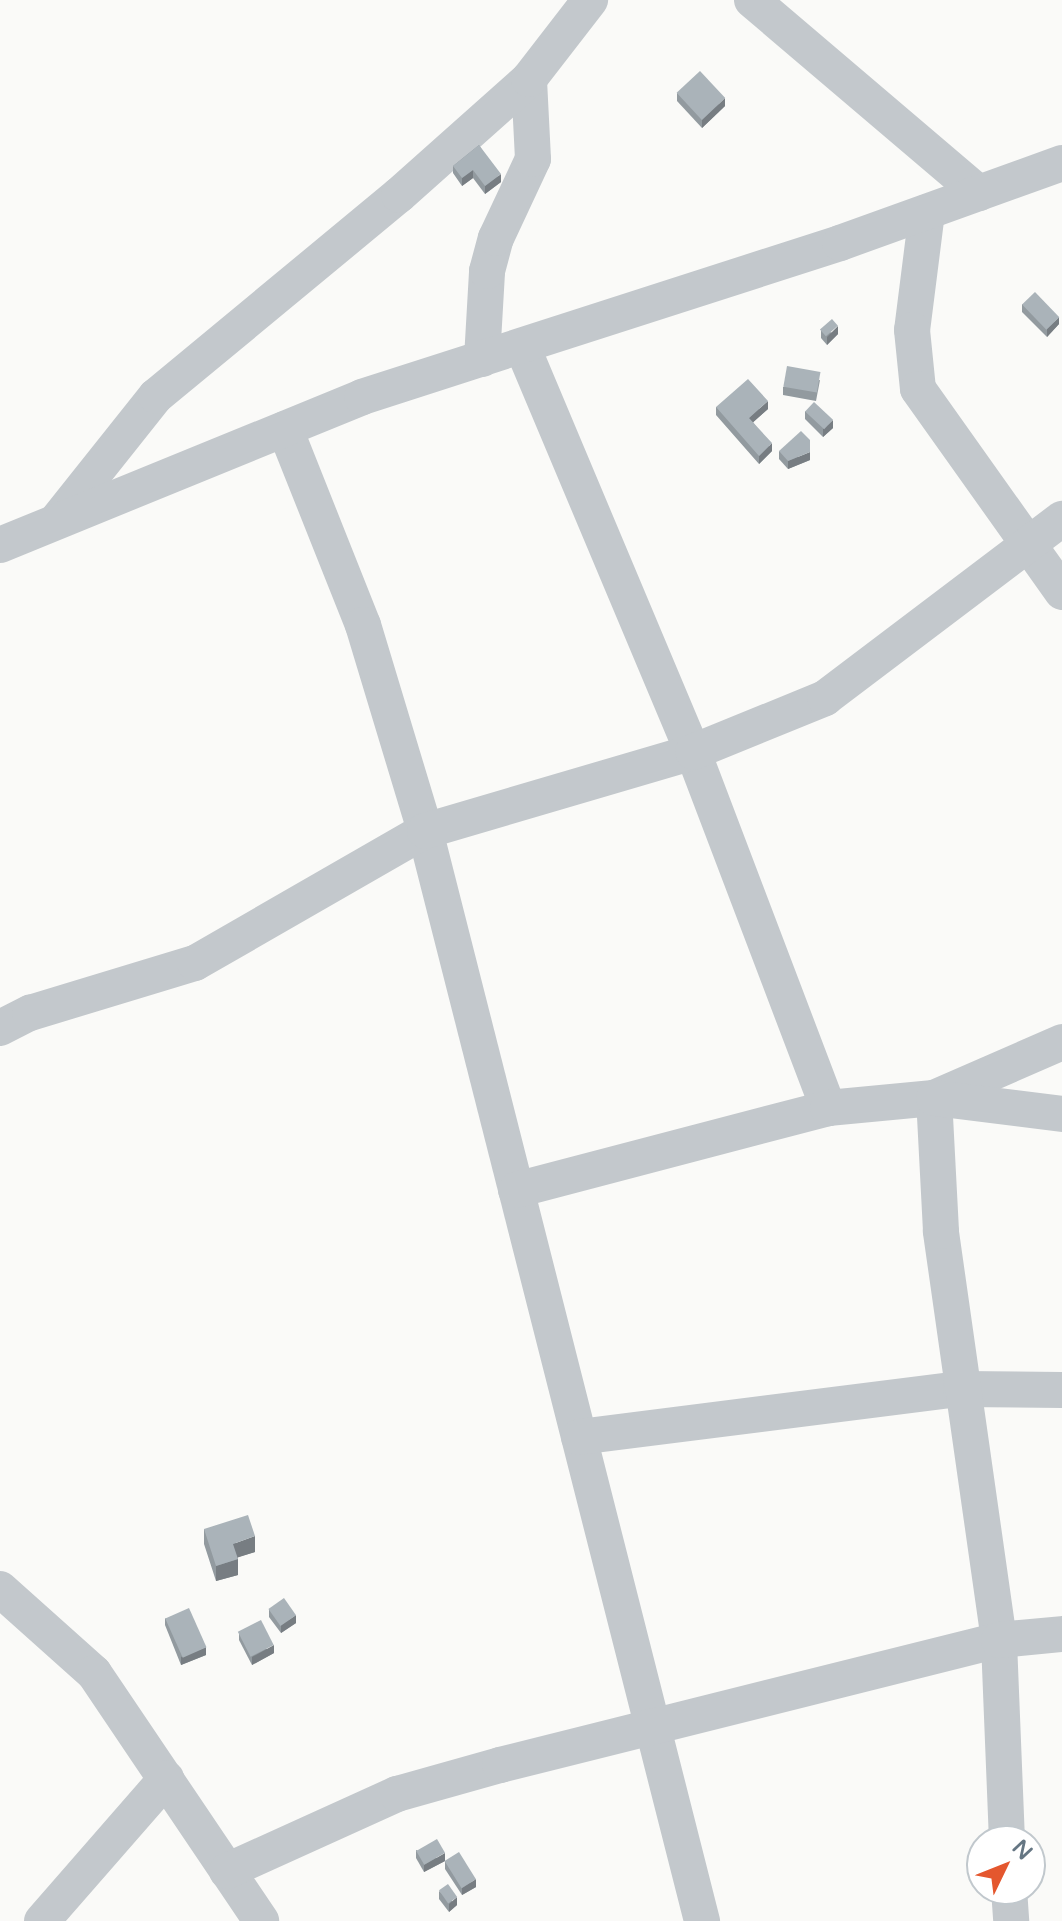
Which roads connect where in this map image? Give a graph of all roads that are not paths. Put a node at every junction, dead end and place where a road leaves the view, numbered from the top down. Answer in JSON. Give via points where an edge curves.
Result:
{"nodes":[{"id":1,"x":590,"y":0,"type":"edge"},
{"id":2,"x":752,"y":0,"type":"edge"},
{"id":3,"x":529,"y":79,"type":"junction"},
{"id":4,"x":1062,"y":163,"type":"edge"},
{"id":5,"x":979,"y":193,"type":"junction"},
{"id":6,"x":927,"y":212,"type":"junction"},
{"id":7,"x":522,"y":346,"type":"junction"},
{"id":8,"x":482,"y":359,"type":"junction"},
{"id":9,"x":285,"y":429,"type":"junction"},
{"id":10,"x":1062,"y":519,"type":"edge"},
{"id":11,"x":55,"y":522,"type":"junction"},
{"id":12,"x":1026,"y":543,"type":"junction"},
{"id":13,"x":0,"y":545,"type":"edge"},
{"id":14,"x":1062,"y":592,"type":"edge"},
{"id":15,"x":693,"y":752,"type":"junction"},
{"id":16,"x":425,"y":831,"type":"junction"},
{"id":17,"x":0,"y":1028,"type":"edge"},
{"id":18,"x":1062,"y":1042,"type":"edge"},
{"id":19,"x":934,"y":1098,"type":"junction"},
{"id":20,"x":828,"y":1108,"type":"junction"},
{"id":21,"x":1062,"y":1114,"type":"edge"},
{"id":22,"x":516,"y":1190,"type":"junction"},
{"id":23,"x":961,"y":1389,"type":"junction"},
{"id":24,"x":1062,"y":1390,"type":"edge"},
{"id":25,"x":579,"y":1437,"type":"junction"},
{"id":26,"x":0,"y":1589,"type":"edge"},
{"id":27,"x":1062,"y":1634,"type":"edge"},
{"id":28,"x":999,"y":1640,"type":"junction"},
{"id":29,"x":654,"y":1730,"type":"junction"},
{"id":30,"x":166,"y":1779,"type":"junction"},
{"id":31,"x":1006,"y":1825,"type":"edge"},
{"id":32,"x":227,"y":1871,"type":"junction"},
{"id":33,"x":42,"y":1921,"type":"edge"},
{"id":34,"x":261,"y":1921,"type":"edge"},
{"id":35,"x":702,"y":1921,"type":"edge"}],
"edges":[{"from":1,"to":3,"type":"street"},
{"from":2,"to":5,"type":"street"},
{"from":3,"to":8,"type":"street","via":[[533,159],[496,238],[487,271]]},
{"from":3,"to":11,"type":"street","via":[[399,195],[156,396]]},
{"from":4,"to":5,"type":"street"},
{"from":5,"to":6,"type":"street"},
{"from":6,"to":7,"type":"street"},
{"from":6,"to":12,"type":"street","via":[[912,330],[918,389]]},
{"from":7,"to":8,"type":"street"},
{"from":7,"to":15,"type":"street"},
{"from":8,"to":9,"type":"street"},
{"from":9,"to":11,"type":"street"},
{"from":9,"to":16,"type":"street","via":[[363,625]]},
{"from":10,"to":12,"type":"street"},
{"from":11,"to":13,"type":"street"},
{"from":12,"to":14,"type":"street"},
{"from":12,"to":15,"type":"street","via":[[825,698]]},
{"from":15,"to":16,"type":"street"},
{"from":15,"to":20,"type":"street"},
{"from":16,"to":17,"type":"street","via":[[195,963],[30,1013]]},
{"from":16,"to":22,"type":"street"},
{"from":18,"to":19,"type":"street"},
{"from":19,"to":20,"type":"street"},
{"from":19,"to":21,"type":"street"},
{"from":19,"to":23,"type":"street","via":[[941,1231]]},
{"from":20,"to":22,"type":"street"},
{"from":22,"to":25,"type":"street"},
{"from":23,"to":24,"type":"street"},
{"from":23,"to":25,"type":"street"},
{"from":23,"to":28,"type":"street"},
{"from":25,"to":29,"type":"street"},
{"from":26,"to":30,"type":"street","via":[[94,1673]]},
{"from":27,"to":28,"type":"street"},
{"from":28,"to":29,"type":"street"},
{"from":28,"to":31,"type":"street"},
{"from":29,"to":32,"type":"street","via":[[397,1794]]},
{"from":29,"to":35,"type":"street"},
{"from":30,"to":32,"type":"street"},
{"from":30,"to":33,"type":"street"},
{"from":32,"to":34,"type":"street"}]}
